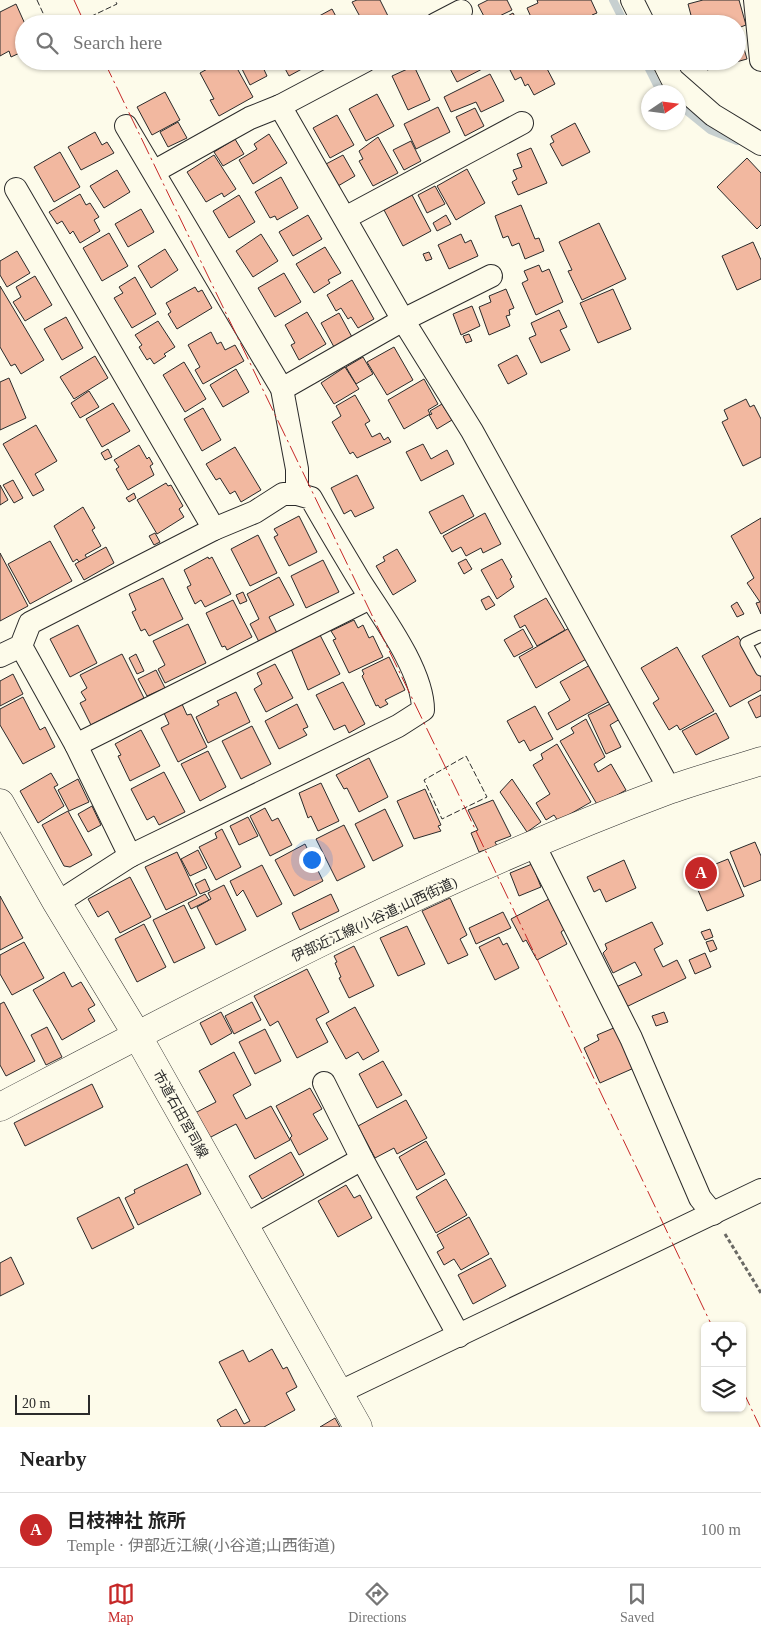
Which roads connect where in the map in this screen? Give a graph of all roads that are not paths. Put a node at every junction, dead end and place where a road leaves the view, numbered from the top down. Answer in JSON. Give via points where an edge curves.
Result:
{"nodes":[{"id":1,"x":632,"y":0,"type":"edge"},
{"id":2,"x":755,"y":0,"type":"edge"},
{"id":3,"x":461,"y":11,"type":"dead end"},
{"id":4,"x":453,"y":15,"type":"edge"},
{"id":5,"x":640,"y":15,"type":"edge"},
{"id":6,"x":761,"y":60,"type":"edge"},
{"id":7,"x":348,"y":70,"type":"edge"},
{"id":8,"x":668,"y":70,"type":"edge"},
{"id":9,"x":280,"y":106,"type":"junction"},
{"id":10,"x":522,"y":122,"type":"dead end"},
{"id":11,"x":126,"y":126,"type":"dead end"},
{"id":12,"x":761,"y":144,"type":"edge"},
{"id":13,"x":155,"y":171,"type":"junction"},
{"id":14,"x":16,"y":189,"type":"dead end"},
{"id":15,"x":345,"y":218,"type":"junction"},
{"id":16,"x":491,"y":276,"type":"dead end"},
{"id":17,"x":403,"y":320,"type":"junction"},
{"id":18,"x":282,"y":389,"type":"junction"},
{"id":19,"x":297,"y":494,"type":"junction"},
{"id":20,"x":214,"y":529,"type":"junction"},
{"id":21,"x":370,"y":598,"type":"junction"},
{"id":22,"x":761,"y":636,"type":"edge"},
{"id":23,"x":21,"y":646,"type":"junction"},
{"id":24,"x":0,"y":656,"type":"edge"},
{"id":25,"x":761,"y":670,"type":"edge"},
{"id":26,"x":76,"y":745,"type":"junction"},
{"id":27,"x":761,"y":761,"type":"edge"},
{"id":28,"x":670,"y":790,"type":"junction"},
{"id":29,"x":0,"y":802,"type":"edge"},
{"id":30,"x":534,"y":845,"type":"junction"},
{"id":31,"x":130,"y":856,"type":"junction"},
{"id":32,"x":56,"y":903,"type":"junction"},
{"id":33,"x":137,"y":1035,"type":"junction"},
{"id":34,"x":324,"y":1083,"type":"dead end"},
{"id":35,"x":0,"y":1107,"type":"edge"},
{"id":36,"x":362,"y":1159,"type":"junction"},
{"id":37,"x":761,"y":1190,"type":"edge"},
{"id":38,"x":713,"y":1214,"type":"junction"},
{"id":39,"x":243,"y":1226,"type":"junction"},
{"id":40,"x":459,"y":1336,"type":"junction"},
{"id":41,"x":338,"y":1392,"type":"junction"},
{"id":42,"x":358,"y":1427,"type":"edge"}],
"edges":[{"from":1,"to":5,"type":"street"},
{"from":2,"to":6,"type":"street"},
{"from":3,"to":4,"type":"street"},
{"from":7,"to":9,"type":"street"},
{"from":8,"to":12,"type":"street","via":[[672,79],[713,115]]},
{"from":9,"to":13,"type":"street","via":[[250,118]]},
{"from":9,"to":15,"type":"street"},
{"from":10,"to":15,"type":"street"},
{"from":11,"to":13,"type":"street"},
{"from":13,"to":18,"type":"street"},
{"from":14,"to":20,"type":"street"},
{"from":15,"to":17,"type":"street"},
{"from":16,"to":17,"type":"street"},
{"from":17,"to":18,"type":"street"},
{"from":17,"to":28,"type":"street","via":[[472,431]]},
{"from":18,"to":19,"type":"street","via":[[297,469]]},
{"from":19,"to":20,"type":"street","via":[[283,494],[255,512]]},
{"from":19,"to":21,"type":"street","via":[[311,498]]},
{"from":20,"to":23,"type":"street","via":[[30,623]]},
{"from":21,"to":26,"type":"street"},
{"from":21,"to":31,"type":"street","via":[[391,626],[423,695],[423,710],[398,726]]},
{"from":22,"to":25,"type":"lane","via":[[746,643]]},
{"from":23,"to":24,"type":"street"},
{"from":23,"to":26,"type":"street"},
{"from":26,"to":31,"type":"street"},
{"from":27,"to":28,"type":"main road","name":"伊部近江線(小谷道;山西街道)"},
{"from":28,"to":30,"type":"main road","name":"伊部近江線(小谷道;山西街道)"},
{"from":29,"to":32,"type":"main road","name":"市道石田宮司線"},
{"from":30,"to":33,"type":"main road","name":"伊部近江線(小谷道;山西街道)","via":[[368,920]]},
{"from":30,"to":38,"type":"street","via":[[631,1038],[700,1198]]},
{"from":31,"to":32,"type":"street"},
{"from":32,"to":33,"type":"main road","name":"市道石田宮司線"},
{"from":33,"to":35,"type":"main road","name":"伊部近江線(小谷道;山西街道)"},
{"from":33,"to":39,"type":"main road","name":"市道石田宮司線"},
{"from":34,"to":36,"type":"street"},
{"from":36,"to":39,"type":"street"},
{"from":36,"to":40,"type":"street"},
{"from":37,"to":38,"type":"street"},
{"from":38,"to":40,"type":"street"},
{"from":39,"to":41,"type":"main road","name":"市道石田宮司線"},
{"from":40,"to":41,"type":"street"},
{"from":41,"to":42,"type":"main road","name":"市道石田宮司線"}]}
